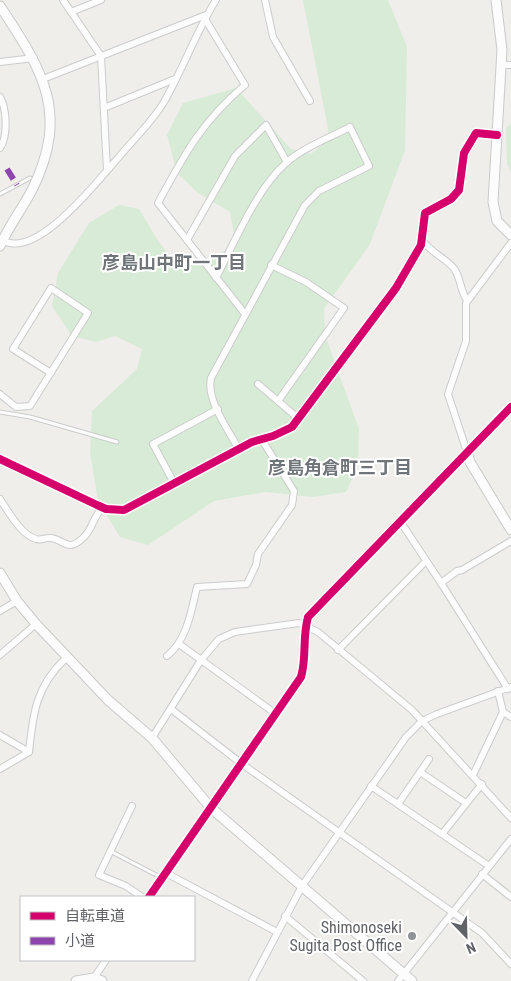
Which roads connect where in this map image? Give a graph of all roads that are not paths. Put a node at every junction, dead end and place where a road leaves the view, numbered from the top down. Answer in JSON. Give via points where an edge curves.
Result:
{"nodes":[{"id":1,"x":63,"y":0,"type":"edge"},
{"id":2,"x":101,"y":0,"type":"edge"},
{"id":3,"x":216,"y":0,"type":"edge"},
{"id":4,"x":265,"y":0,"type":"edge"},
{"id":5,"x":496,"y":0,"type":"edge"},
{"id":6,"x":0,"y":6,"type":"edge"},
{"id":7,"x":71,"y":12,"type":"junction"},
{"id":8,"x":206,"y":17,"type":"junction"},
{"id":9,"x":100,"y":56,"type":"junction"},
{"id":10,"x":34,"y":58,"type":"junction"},
{"id":11,"x":0,"y":62,"type":"edge"},
{"id":12,"x":506,"y":65,"type":"edge"},
{"id":13,"x":43,"y":79,"type":"junction"},
{"id":14,"x":175,"y":79,"type":"junction"},
{"id":15,"x":0,"y":97,"type":"edge"},
{"id":16,"x":310,"y":101,"type":"dead end"},
{"id":17,"x":104,"y":108,"type":"junction"},
{"id":18,"x":2,"y":122,"type":"edge"},
{"id":19,"x":497,"y":135,"type":"junction"},
{"id":20,"x":0,"y":148,"type":"edge"},
{"id":21,"x":287,"y":162,"type":"junction"},
{"id":22,"x":107,"y":170,"type":"junction"},
{"id":23,"x":30,"y":178,"type":"dead end"},
{"id":24,"x":0,"y":194,"type":"edge"},
{"id":25,"x":511,"y":235,"type":"edge"},
{"id":26,"x":187,"y":240,"type":"junction"},
{"id":27,"x":422,"y":240,"type":"junction"},
{"id":28,"x":1,"y":242,"type":"edge"},
{"id":29,"x":511,"y":243,"type":"edge"},
{"id":30,"x":272,"y":265,"type":"junction"},
{"id":31,"x":216,"y":278,"type":"junction"},
{"id":32,"x":467,"y":300,"type":"junction"},
{"id":33,"x":245,"y":314,"type":"junction"},
{"id":34,"x":51,"y":373,"type":"junction"},
{"id":35,"x":258,"y":384,"type":"dead end"},
{"id":36,"x":0,"y":394,"type":"edge"},
{"id":37,"x":278,"y":401,"type":"junction"},
{"id":38,"x":511,"y":407,"type":"edge"},
{"id":39,"x":218,"y":409,"type":"junction"},
{"id":40,"x":0,"y":412,"type":"edge"},
{"id":41,"x":300,"y":419,"type":"junction"},
{"id":42,"x":262,"y":440,"type":"junction"},
{"id":43,"x":117,"y":442,"type":"dead end"},
{"id":44,"x":238,"y":448,"type":"junction"},
{"id":45,"x":467,"y":452,"type":"junction"},
{"id":46,"x":0,"y":458,"type":"edge"},
{"id":47,"x":174,"y":483,"type":"junction"},
{"id":48,"x":0,"y":499,"type":"edge"},
{"id":49,"x":103,"y":508,"type":"junction"},
{"id":50,"x":398,"y":522,"type":"junction"},
{"id":51,"x":511,"y":530,"type":"edge"},
{"id":52,"x":511,"y":541,"type":"edge"},
{"id":53,"x":426,"y":561,"type":"junction"},
{"id":54,"x":0,"y":573,"type":"edge"},
{"id":55,"x":441,"y":583,"type":"junction"},
{"id":56,"x":17,"y":601,"type":"junction"},
{"id":57,"x":0,"y":611,"type":"edge"},
{"id":58,"x":36,"y":624,"type":"junction"},
{"id":59,"x":306,"y":625,"type":"junction"},
{"id":60,"x":179,"y":644,"type":"junction"},
{"id":61,"x":338,"y":650,"type":"junction"},
{"id":62,"x":0,"y":655,"type":"edge"},
{"id":63,"x":167,"y":656,"type":"dead end"},
{"id":64,"x":66,"y":658,"type":"junction"},
{"id":65,"x":201,"y":660,"type":"junction"},
{"id":66,"x":509,"y":688,"type":"edge"},
{"id":67,"x":498,"y":691,"type":"junction"},
{"id":68,"x":171,"y":709,"type":"junction"},
{"id":69,"x":502,"y":712,"type":"junction"},
{"id":70,"x":276,"y":714,"type":"junction"},
{"id":71,"x":511,"y":717,"type":"edge"},
{"id":72,"x":422,"y":721,"type":"junction"},
{"id":73,"x":0,"y":735,"type":"edge"},
{"id":74,"x":152,"y":738,"type":"junction"},
{"id":75,"x":29,"y":752,"type":"junction"},
{"id":76,"x":430,"y":759,"type":"dead end"},
{"id":77,"x":242,"y":764,"type":"junction"},
{"id":78,"x":0,"y":769,"type":"edge"},
{"id":79,"x":420,"y":772,"type":"junction"},
{"id":80,"x":473,"y":775,"type":"junction"},
{"id":81,"x":482,"y":784,"type":"junction"},
{"id":82,"x":370,"y":786,"type":"junction"},
{"id":83,"x":466,"y":803,"type":"junction"},
{"id":84,"x":398,"y":804,"type":"junction"},
{"id":85,"x":132,"y":806,"type":"dead end"},
{"id":86,"x":211,"y":808,"type":"junction"},
{"id":87,"x":511,"y":818,"type":"edge"},
{"id":88,"x":339,"y":832,"type":"junction"},
{"id":89,"x":442,"y":834,"type":"junction"},
{"id":90,"x":511,"y":839,"type":"edge"},
{"id":91,"x":110,"y":851,"type":"junction"},
{"id":92,"x":489,"y":866,"type":"junction"},
{"id":93,"x":482,"y":874,"type":"junction"},
{"id":94,"x":164,"y":875,"type":"junction"},
{"id":95,"x":302,"y":886,"type":"junction"},
{"id":96,"x":141,"y":896,"type":"edge"},
{"id":97,"x":150,"y":896,"type":"edge"},
{"id":98,"x":511,"y":897,"type":"edge"},
{"id":99,"x":453,"y":911,"type":"junction"},
{"id":100,"x":285,"y":916,"type":"junction"},
{"id":101,"x":276,"y":932,"type":"junction"},
{"id":102,"x":106,"y":961,"type":"edge"},
{"id":103,"x":511,"y":964,"type":"edge"},
{"id":104,"x":401,"y":978,"type":"edge"},
{"id":105,"x":98,"y":979,"type":"edge"},
{"id":106,"x":76,"y":981,"type":"edge"},
{"id":107,"x":252,"y":981,"type":"edge"},
{"id":108,"x":363,"y":981,"type":"edge"},
{"id":109,"x":412,"y":981,"type":"edge"}],
"edges":[{"from":1,"to":7,"type":"street"},
{"from":2,"to":7,"type":"street"},
{"from":3,"to":8,"type":"street"},
{"from":4,"to":16,"type":"street","via":[[274,37]]},
{"from":5,"to":12,"type":"street"},
{"from":6,"to":10,"type":"street"},
{"from":7,"to":9,"type":"street"},
{"from":8,"to":9,"type":"street"},
{"from":8,"to":14,"type":"street"},
{"from":8,"to":26,"type":"street","via":[[246,86],[225,102],[200,130],[158,203]]},
{"from":9,"to":13,"type":"street"},
{"from":9,"to":17,"type":"street"},
{"from":10,"to":11,"type":"street"},
{"from":10,"to":13,"type":"street"},
{"from":12,"to":19,"type":"street"},
{"from":13,"to":28,"type":"street","via":[[50,112],[49,145],[31,191]]},
{"from":14,"to":17,"type":"street"},
{"from":14,"to":22,"type":"street","via":[[158,111]]},
{"from":15,"to":18,"type":"street","via":[[5,107]]},
{"from":17,"to":22,"type":"street"},
{"from":18,"to":20,"type":"street","via":[[4,142]]},
{"from":19,"to":25,"type":"street","via":[[494,211],[499,224]]},
{"from":19,"to":27,"type":"street","via":[[476,134],[470,140],[463,159],[459,190],[452,199],[425,213]]},
{"from":21,"to":26,"type":"street","via":[[266,125],[235,156]]},
{"from":21,"to":30,"type":"street","via":[[350,128],[369,166],[311,198]]},
{"from":21,"to":31,"type":"street","via":[[264,188]]},
{"from":22,"to":28,"type":"street","via":[[75,206],[42,233],[21,243]]},
{"from":23,"to":24,"type":"lane"},
{"from":26,"to":31,"type":"street"},
{"from":27,"to":32,"type":"street","via":[[455,270]]},
{"from":27,"to":41,"type":"street","via":[[396,288]]},
{"from":29,"to":32,"type":"street"},
{"from":30,"to":33,"type":"street"},
{"from":30,"to":37,"type":"street","via":[[306,282],[344,308]]},
{"from":31,"to":33,"type":"street"},
{"from":32,"to":45,"type":"street","via":[[466,341],[448,394]]},
{"from":33,"to":39,"type":"street","via":[[211,378],[210,392]]},
{"from":34,"to":34,"type":"street","via":[[88,313],[51,288],[13,349]]},
{"from":34,"to":36,"type":"street","via":[[30,406],[16,407]]},
{"from":35,"to":37,"type":"street"},
{"from":37,"to":41,"type":"street"},
{"from":38,"to":45,"type":"street"},
{"from":39,"to":44,"type":"street"},
{"from":39,"to":47,"type":"street","via":[[153,444]]},
{"from":40,"to":43,"type":"lane"},
{"from":41,"to":42,"type":"street","via":[[292,428]]},
{"from":42,"to":44,"type":"street"},
{"from":42,"to":60,"type":"street","via":[[294,491],[294,499],[258,554],[247,584],[197,588]]},
{"from":44,"to":47,"type":"street"},
{"from":45,"to":50,"type":"street"},
{"from":45,"to":51,"type":"street"},
{"from":46,"to":49,"type":"street"},
{"from":47,"to":49,"type":"street","via":[[124,510]]},
{"from":48,"to":49,"type":"street","via":[[31,537],[38,540],[50,538],[68,546],[86,535],[97,512]]},
{"from":50,"to":53,"type":"street"},
{"from":50,"to":59,"type":"street","via":[[308,617]]},
{"from":52,"to":55,"type":"street"},
{"from":53,"to":55,"type":"street"},
{"from":53,"to":61,"type":"street"},
{"from":54,"to":56,"type":"street"},
{"from":55,"to":66,"type":"street"},
{"from":56,"to":57,"type":"street"},
{"from":56,"to":58,"type":"street"},
{"from":58,"to":62,"type":"street"},
{"from":58,"to":64,"type":"street"},
{"from":59,"to":61,"type":"street"},
{"from":59,"to":65,"type":"street","via":[[291,624],[227,634]]},
{"from":59,"to":70,"type":"street","via":[[303,671]]},
{"from":60,"to":63,"type":"street"},
{"from":60,"to":65,"type":"street"},
{"from":61,"to":72,"type":"street"},
{"from":64,"to":74,"type":"street"},
{"from":64,"to":75,"type":"street","via":[[37,697]]},
{"from":65,"to":68,"type":"street"},
{"from":65,"to":70,"type":"street"},
{"from":66,"to":67,"type":"street"},
{"from":67,"to":69,"type":"street"},
{"from":67,"to":72,"type":"street"},
{"from":68,"to":74,"type":"street"},
{"from":68,"to":77,"type":"street"},
{"from":69,"to":71,"type":"street"},
{"from":69,"to":80,"type":"street"},
{"from":70,"to":77,"type":"street"},
{"from":72,"to":80,"type":"street"},
{"from":72,"to":82,"type":"street"},
{"from":73,"to":75,"type":"street"},
{"from":74,"to":86,"type":"street"},
{"from":75,"to":78,"type":"street"},
{"from":76,"to":79,"type":"street"},
{"from":77,"to":86,"type":"street"},
{"from":77,"to":88,"type":"street"},
{"from":79,"to":83,"type":"street"},
{"from":79,"to":84,"type":"street"},
{"from":80,"to":81,"type":"street"},
{"from":81,"to":83,"type":"street"},
{"from":81,"to":87,"type":"street"},
{"from":82,"to":84,"type":"street"},
{"from":82,"to":88,"type":"street"},
{"from":83,"to":89,"type":"street"},
{"from":84,"to":89,"type":"street"},
{"from":85,"to":91,"type":"street"},
{"from":86,"to":94,"type":"street"},
{"from":86,"to":95,"type":"street"},
{"from":88,"to":95,"type":"street"},
{"from":88,"to":99,"type":"street"},
{"from":89,"to":92,"type":"street"},
{"from":90,"to":92,"type":"street"},
{"from":91,"to":94,"type":"lane"},
{"from":91,"to":96,"type":"street","via":[[99,875]]},
{"from":92,"to":93,"type":"street"},
{"from":93,"to":98,"type":"street"},
{"from":93,"to":99,"type":"street"},
{"from":94,"to":97,"type":"street"},
{"from":94,"to":101,"type":"street"},
{"from":95,"to":100,"type":"street"},
{"from":95,"to":104,"type":"street"},
{"from":99,"to":103,"type":"street","via":[[482,933]]},
{"from":99,"to":104,"type":"street"},
{"from":100,"to":101,"type":"street"},
{"from":100,"to":108,"type":"street"},
{"from":101,"to":107,"type":"street"},
{"from":102,"to":105,"type":"street"},
{"from":104,"to":109,"type":"street"},
{"from":105,"to":106,"type":"street"}]}
